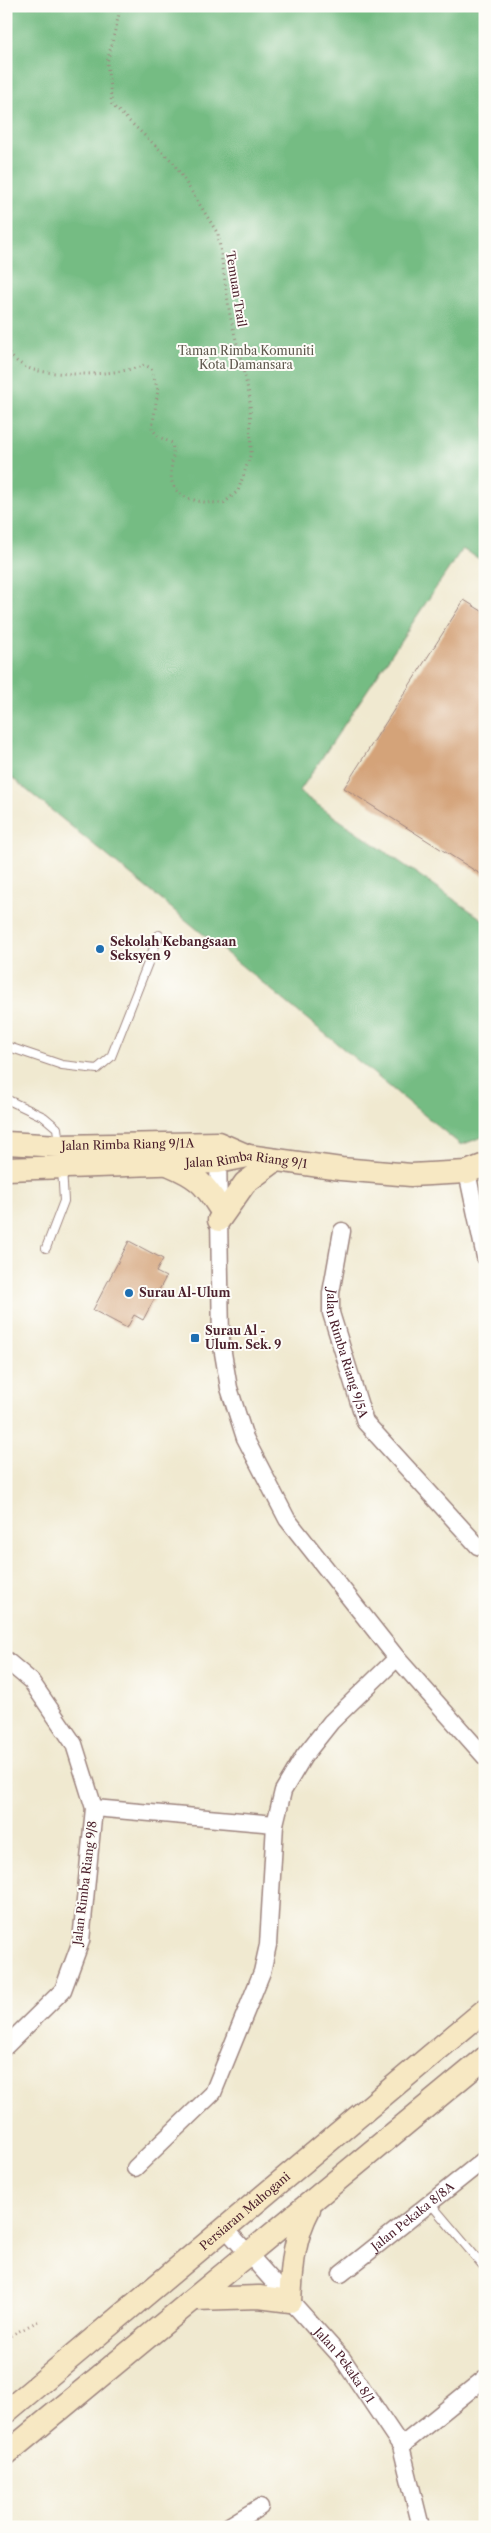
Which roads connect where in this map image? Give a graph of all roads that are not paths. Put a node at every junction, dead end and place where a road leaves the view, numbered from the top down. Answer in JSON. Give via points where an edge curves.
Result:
{"nodes":[{"id":1,"x":159,"y":935,"type":"dead end"},
{"id":2,"x":6,"y":1046,"type":"edge"},
{"id":3,"x":6,"y":1099,"type":"edge"},
{"id":4,"x":6,"y":1143,"type":"edge"},
{"id":5,"x":218,"y":1153,"type":"junction"},
{"id":6,"x":61,"y":1157,"type":"junction"},
{"id":7,"x":276,"y":1160,"type":"junction"},
{"id":8,"x":170,"y":1164,"type":"junction"},
{"id":9,"x":6,"y":1169,"type":"edge"},
{"id":10,"x":476,"y":1169,"type":"edge"},
{"id":11,"x":219,"y":1213,"type":"junction"},
{"id":12,"x":342,"y":1231,"type":"dead end"},
{"id":13,"x":46,"y":1248,"type":"dead end"},
{"id":14,"x":485,"y":1257,"type":"edge"},
{"id":15,"x":485,"y":1548,"type":"edge"},
{"id":16,"x":397,"y":1658,"type":"junction"},
{"id":17,"x":6,"y":1660,"type":"edge"},
{"id":18,"x":485,"y":1757,"type":"edge"},
{"id":19,"x":94,"y":1808,"type":"junction"},
{"id":20,"x":275,"y":1824,"type":"junction"},
{"id":21,"x":485,"y":2010,"type":"edge"},
{"id":22,"x":6,"y":2046,"type":"edge"},
{"id":23,"x":485,"y":2058,"type":"edge"},
{"id":24,"x":485,"y":2159,"type":"edge"},
{"id":25,"x":135,"y":2168,"type":"dead end"},
{"id":26,"x":312,"y":2203,"type":"junction"},
{"id":27,"x":430,"y":2203,"type":"junction"},
{"id":28,"x":225,"y":2228,"type":"junction"},
{"id":29,"x":250,"y":2255,"type":"junction"},
{"id":30,"x":485,"y":2268,"type":"edge"},
{"id":31,"x":341,"y":2274,"type":"dead end"},
{"id":32,"x":196,"y":2299,"type":"junction"},
{"id":33,"x":290,"y":2301,"type":"junction"},
{"id":34,"x":485,"y":2378,"type":"edge"},
{"id":35,"x":6,"y":2412,"type":"edge"},
{"id":36,"x":401,"y":2446,"type":"junction"},
{"id":37,"x":6,"y":2454,"type":"edge"},
{"id":38,"x":260,"y":2507,"type":"dead end"},
{"id":39,"x":227,"y":2527,"type":"edge"},
{"id":40,"x":421,"y":2527,"type":"edge"}],
"edges":[{"from":1,"to":2,"type":"lane","via":[[111,1057],[97,1068],[62,1066]]},
{"from":3,"to":6,"type":"lane","via":[[44,1117],[58,1128]]},
{"from":4,"to":6,"type":"main road","name":"Jalan Rimba Riang 9/1A"},
{"from":5,"to":6,"type":"main road","name":"Jalan Rimba Riang 9/1A"},
{"from":5,"to":7,"type":"main road","name":"Jalan Rimba Riang 9/1"},
{"from":5,"to":8,"type":"main road","name":"Jalan Rimba Riang 9/1"},
{"from":5,"to":11,"type":"street"},
{"from":6,"to":8,"type":"main road","name":"Jalan Rimba Riang 9/1"},
{"from":6,"to":9,"type":"main road","name":"Jalan Rimba Riang 9/1"},
{"from":6,"to":13,"type":"lane","via":[[64,1201]]},
{"from":7,"to":10,"type":"main road","name":"Jalan Rimba Riang 9/1","via":[[411,1175]]},
{"from":7,"to":11,"type":"main road","via":[[245,1183]]},
{"from":8,"to":11,"type":"main road","via":[[206,1186]]},
{"from":10,"to":14,"type":"street"},
{"from":11,"to":16,"type":"street","via":[[221,1341],[229,1388],[245,1438],[287,1519]]},
{"from":12,"to":15,"type":"street","name":"Jalan Rimba Riang 9/5A","via":[[331,1293],[331,1313],[365,1422],[478,1546]]},
{"from":16,"to":18,"type":"street"},
{"from":16,"to":20,"type":"street","via":[[331,1722],[304,1756],[283,1791]]},
{"from":17,"to":19,"type":"street","name":"Jalan Rimba Riang 9/8","via":[[31,1682],[74,1744]]},
{"from":19,"to":20,"type":"street"},
{"from":19,"to":22,"type":"street","name":"Jalan Rimba Riang 9/8","via":[[80,1941],[69,1974],[63,1990]]},
{"from":20,"to":25,"type":"street","via":[[268,1945],[262,1972],[213,2093]]},
{"from":21,"to":28,"type":"main road","name":"Persiaran Mahogani"},
{"from":23,"to":26,"type":"main road"},
{"from":24,"to":27,"type":"street","name":"Jalan Pekaka 8/8A"},
{"from":26,"to":29,"type":"main road"},
{"from":26,"to":33,"type":"main road","via":[[299,2228],[294,2250]]},
{"from":27,"to":30,"type":"lane"},
{"from":27,"to":31,"type":"street","name":"Jalan Pekaka 8/8A"},
{"from":28,"to":29,"type":"street","name":"Jalan Pekaka 8/1"},
{"from":28,"to":35,"type":"main road","name":"Persiaran Mahogani"},
{"from":29,"to":32,"type":"main road"},
{"from":29,"to":33,"type":"street","name":"Jalan Pekaka 8/1"},
{"from":32,"to":33,"type":"main road"},
{"from":32,"to":37,"type":"main road"},
{"from":33,"to":36,"type":"street","name":"Jalan Pekaka 8/1","via":[[342,2358]]},
{"from":34,"to":36,"type":"street"},
{"from":36,"to":40,"type":"street","name":"Jalan Pekaka 8/1"},
{"from":38,"to":39,"type":"street"}]}
